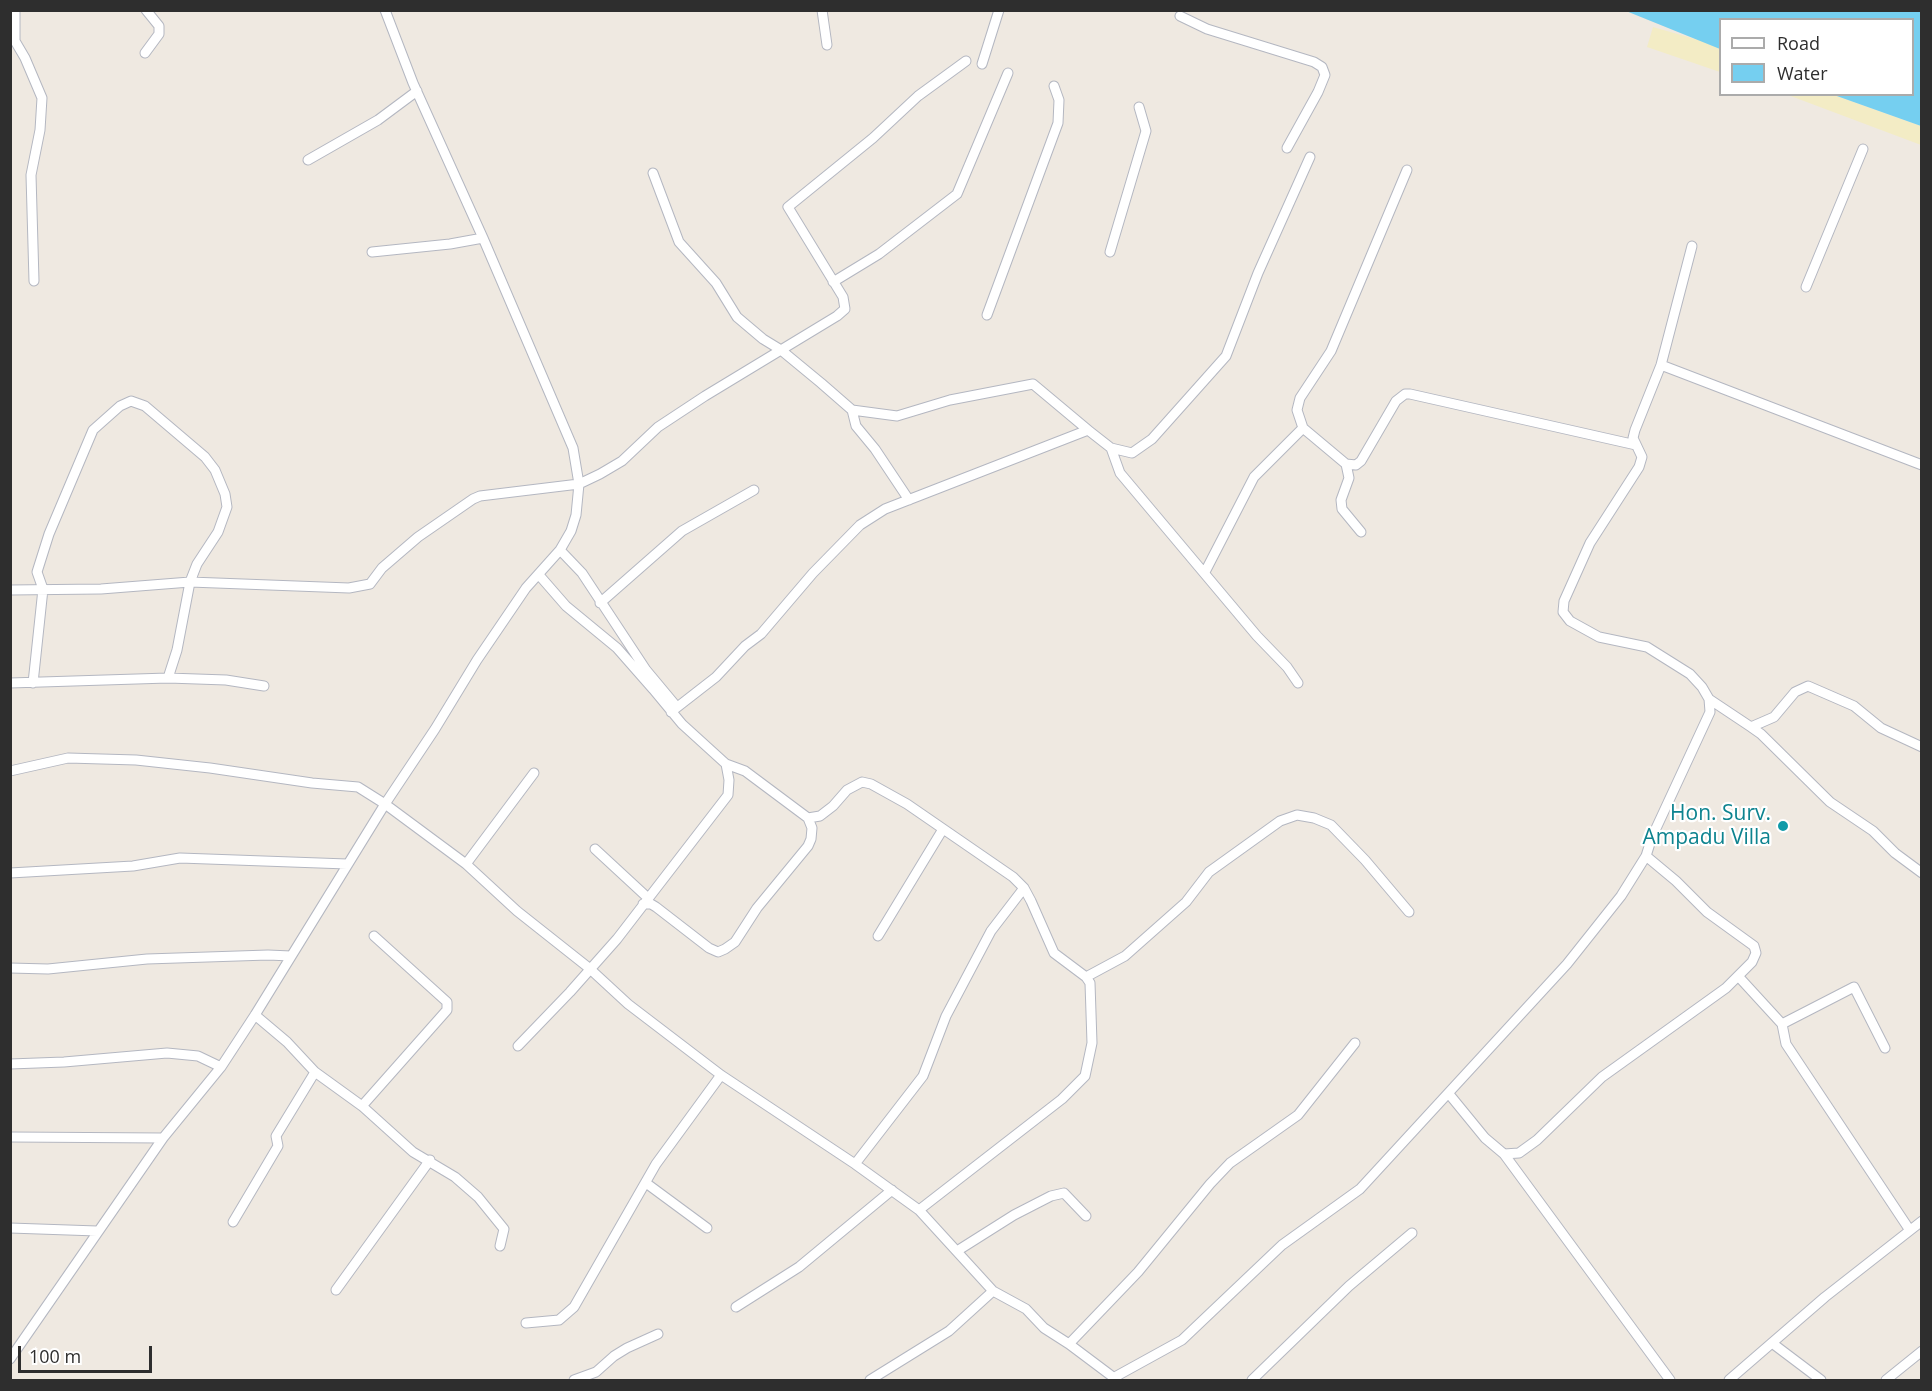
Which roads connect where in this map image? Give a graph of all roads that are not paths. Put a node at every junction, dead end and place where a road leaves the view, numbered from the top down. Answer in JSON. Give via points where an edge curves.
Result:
{"nodes":[{"id":1,"x":15,"y":10,"type":"edge"},
{"id":2,"x":146,"y":10,"type":"edge"},
{"id":3,"x":385,"y":10,"type":"edge"},
{"id":4,"x":822,"y":10,"type":"edge"},
{"id":5,"x":999,"y":10,"type":"edge"},
{"id":6,"x":1180,"y":16,"type":"dead end"},
{"id":7,"x":827,"y":45,"type":"dead end"},
{"id":8,"x":145,"y":53,"type":"dead end"},
{"id":9,"x":966,"y":61,"type":"dead end"},
{"id":10,"x":982,"y":64,"type":"dead end"},
{"id":11,"x":1008,"y":73,"type":"dead end"},
{"id":12,"x":1054,"y":86,"type":"dead end"},
{"id":13,"x":417,"y":91,"type":"junction"},
{"id":14,"x":1139,"y":107,"type":"dead end"},
{"id":15,"x":1287,"y":148,"type":"dead end"},
{"id":16,"x":1863,"y":148,"type":"dead end"},
{"id":17,"x":1310,"y":157,"type":"dead end"},
{"id":18,"x":308,"y":160,"type":"dead end"},
{"id":19,"x":1407,"y":170,"type":"dead end"},
{"id":20,"x":653,"y":173,"type":"dead end"},
{"id":21,"x":483,"y":238,"type":"junction"},
{"id":22,"x":1692,"y":246,"type":"dead end"},
{"id":23,"x":372,"y":252,"type":"dead end"},
{"id":24,"x":1110,"y":252,"type":"dead end"},
{"id":25,"x":34,"y":281,"type":"dead end"},
{"id":26,"x":834,"y":282,"type":"junction"},
{"id":27,"x":1806,"y":287,"type":"dead end"},
{"id":28,"x":987,"y":315,"type":"dead end"},
{"id":29,"x":780,"y":350,"type":"junction"},
{"id":30,"x":1660,"y":365,"type":"junction"},
{"id":31,"x":852,"y":410,"type":"junction"},
{"id":32,"x":1303,"y":428,"type":"junction"},
{"id":33,"x":1088,"y":430,"type":"junction"},
{"id":34,"x":1636,"y":445,"type":"junction"},
{"id":35,"x":1111,"y":448,"type":"junction"},
{"id":36,"x":1347,"y":464,"type":"junction"},
{"id":37,"x":1922,"y":465,"type":"edge"},
{"id":38,"x":579,"y":484,"type":"junction"},
{"id":39,"x":754,"y":490,"type":"dead end"},
{"id":40,"x":909,"y":500,"type":"junction"},
{"id":41,"x":1361,"y":532,"type":"dead end"},
{"id":42,"x":560,"y":550,"type":"junction"},
{"id":43,"x":1205,"y":572,"type":"junction"},
{"id":44,"x":539,"y":575,"type":"junction"},
{"id":45,"x":190,"y":582,"type":"junction"},
{"id":46,"x":43,"y":588,"type":"junction"},
{"id":47,"x":10,"y":590,"type":"edge"},
{"id":48,"x":600,"y":603,"type":"junction"},
{"id":49,"x":168,"y":678,"type":"junction"},
{"id":50,"x":10,"y":683,"type":"edge"},
{"id":51,"x":33,"y":683,"type":"junction"},
{"id":52,"x":1298,"y":683,"type":"dead end"},
{"id":53,"x":264,"y":686,"type":"dead end"},
{"id":54,"x":1709,"y":699,"type":"junction"},
{"id":55,"x":674,"y":709,"type":"junction"},
{"id":56,"x":1751,"y":727,"type":"junction"},
{"id":57,"x":1922,"y":747,"type":"edge"},
{"id":58,"x":726,"y":764,"type":"junction"},
{"id":59,"x":10,"y":771,"type":"edge"},
{"id":60,"x":534,"y":773,"type":"dead end"},
{"id":61,"x":385,"y":804,"type":"junction"},
{"id":62,"x":808,"y":818,"type":"junction"},
{"id":63,"x":943,"y":829,"type":"junction"},
{"id":64,"x":595,"y":849,"type":"dead end"},
{"id":65,"x":1646,"y":856,"type":"junction"},
{"id":66,"x":347,"y":864,"type":"junction"},
{"id":67,"x":466,"y":864,"type":"junction"},
{"id":68,"x":10,"y":873,"type":"edge"},
{"id":69,"x":1922,"y":873,"type":"edge"},
{"id":70,"x":1024,"y":888,"type":"junction"},
{"id":71,"x":646,"y":901,"type":"junction"},
{"id":72,"x":1408,"y":912,"type":"dead end"},
{"id":73,"x":374,"y":936,"type":"dead end"},
{"id":74,"x":878,"y":936,"type":"dead end"},
{"id":75,"x":291,"y":956,"type":"junction"},
{"id":76,"x":10,"y":968,"type":"edge"},
{"id":77,"x":590,"y":968,"type":"junction"},
{"id":78,"x":1738,"y":976,"type":"junction"},
{"id":79,"x":1086,"y":978,"type":"junction"},
{"id":80,"x":255,"y":1015,"type":"junction"},
{"id":81,"x":1782,"y":1024,"type":"junction"},
{"id":82,"x":1355,"y":1043,"type":"dead end"},
{"id":83,"x":518,"y":1046,"type":"dead end"},
{"id":84,"x":1885,"y":1048,"type":"dead end"},
{"id":85,"x":10,"y":1064,"type":"edge"},
{"id":86,"x":221,"y":1067,"type":"junction"},
{"id":87,"x":315,"y":1072,"type":"junction"},
{"id":88,"x":722,"y":1075,"type":"junction"},
{"id":89,"x":1449,"y":1094,"type":"junction"},
{"id":90,"x":362,"y":1106,"type":"junction"},
{"id":91,"x":10,"y":1137,"type":"edge"},
{"id":92,"x":163,"y":1137,"type":"junction"},
{"id":93,"x":1504,"y":1154,"type":"junction"},
{"id":94,"x":430,"y":1160,"type":"junction"},
{"id":95,"x":855,"y":1164,"type":"junction"},
{"id":96,"x":646,"y":1183,"type":"junction"},
{"id":97,"x":892,"y":1190,"type":"junction"},
{"id":98,"x":919,"y":1210,"type":"junction"},
{"id":99,"x":1086,"y":1216,"type":"dead end"},
{"id":100,"x":1922,"y":1221,"type":"edge"},
{"id":101,"x":233,"y":1222,"type":"dead end"},
{"id":102,"x":10,"y":1228,"type":"edge"},
{"id":103,"x":707,"y":1228,"type":"dead end"},
{"id":104,"x":1909,"y":1229,"type":"junction"},
{"id":105,"x":97,"y":1231,"type":"junction"},
{"id":106,"x":1412,"y":1233,"type":"dead end"},
{"id":107,"x":500,"y":1246,"type":"dead end"},
{"id":108,"x":957,"y":1251,"type":"junction"},
{"id":109,"x":336,"y":1290,"type":"dead end"},
{"id":110,"x":993,"y":1290,"type":"junction"},
{"id":111,"x":736,"y":1307,"type":"dead end"},
{"id":112,"x":526,"y":1323,"type":"dead end"},
{"id":113,"x":658,"y":1334,"type":"dead end"},
{"id":114,"x":1772,"y":1343,"type":"junction"},
{"id":115,"x":1069,"y":1344,"type":"junction"},
{"id":116,"x":1922,"y":1351,"type":"edge"},
{"id":117,"x":10,"y":1359,"type":"edge"},
{"id":118,"x":1115,"y":1379,"type":"edge"},
{"id":119,"x":574,"y":1380,"type":"edge"},
{"id":120,"x":870,"y":1380,"type":"edge"},
{"id":121,"x":1252,"y":1380,"type":"edge"},
{"id":122,"x":1670,"y":1380,"type":"edge"},
{"id":123,"x":1729,"y":1380,"type":"edge"},
{"id":124,"x":1821,"y":1380,"type":"edge"},
{"id":125,"x":1886,"y":1380,"type":"edge"}],
"edges":[{"from":1,"to":25,"type":"street","via":[[15,41],[42,99],[31,175]]},
{"from":2,"to":8,"type":"street","via":[[159,26],[159,34]]},
{"from":3,"to":13,"type":"street"},
{"from":4,"to":7,"type":"street"},
{"from":5,"to":10,"type":"street"},
{"from":6,"to":15,"type":"street","via":[[1207,29],[1322,67],[1325,75],[1318,92]]},
{"from":9,"to":26,"type":"street","via":[[918,96],[788,207]]},
{"from":11,"to":26,"type":"street","via":[[957,194],[879,254]]},
{"from":12,"to":28,"type":"street","via":[[1059,100],[1058,123]]},
{"from":13,"to":18,"type":"street","via":[[378,120]]},
{"from":13,"to":21,"type":"street"},
{"from":14,"to":24,"type":"street","via":[[1146,131]]},
{"from":16,"to":27,"type":"street"},
{"from":17,"to":35,"type":"street","via":[[1226,356],[1152,439],[1132,453]]},
{"from":19,"to":32,"type":"street","via":[[1331,351],[1300,398],[1297,410]]},
{"from":20,"to":29,"type":"street","via":[[679,242],[716,283],[737,317]]},
{"from":21,"to":23,"type":"street"},
{"from":21,"to":38,"type":"street","via":[[573,448]]},
{"from":22,"to":30,"type":"street"},
{"from":26,"to":29,"type":"street","via":[[845,309]]},
{"from":29,"to":31,"type":"street"},
{"from":29,"to":38,"type":"street","via":[[658,427],[622,461]]},
{"from":30,"to":34,"type":"street","via":[[1635,430]]},
{"from":30,"to":37,"type":"street"},
{"from":31,"to":33,"type":"street","via":[[897,416],[950,400],[1033,384]]},
{"from":31,"to":40,"type":"street","via":[[856,426]]},
{"from":32,"to":36,"type":"street"},
{"from":32,"to":43,"type":"street","via":[[1254,477]]},
{"from":33,"to":35,"type":"street"},
{"from":33,"to":40,"type":"street"},
{"from":34,"to":36,"type":"street","via":[[1405,394],[1396,401],[1361,460],[1356,465]]},
{"from":34,"to":54,"type":"street","via":[[1642,457],[1639,467],[1590,543],[1564,601],[1563,612],[1570,621],[1599,637],[1647,647],[1696,680]]},
{"from":35,"to":43,"type":"street","via":[[1120,472]]},
{"from":36,"to":41,"type":"street","via":[[1342,509]]},
{"from":38,"to":42,"type":"street","via":[[576,515]]},
{"from":38,"to":45,"type":"street","via":[[473,499],[418,537],[382,568],[370,584],[349,588]]},
{"from":39,"to":48,"type":"street","via":[[682,531]]},
{"from":40,"to":55,"type":"street","via":[[860,525],[761,634],[716,678]]},
{"from":42,"to":44,"type":"street"},
{"from":42,"to":48,"type":"street","via":[[582,573]]},
{"from":43,"to":52,"type":"street"},
{"from":44,"to":55,"type":"street","via":[[566,606],[617,648]]},
{"from":44,"to":61,"type":"street","via":[[501,622]]},
{"from":45,"to":46,"type":"street","via":[[101,589]]},
{"from":45,"to":46,"type":"street","via":[[218,532],[227,507],[225,494],[205,458],[145,406],[131,401],[93,430],[49,534],[37,572]]},
{"from":45,"to":49,"type":"street"},
{"from":46,"to":47,"type":"street"},
{"from":46,"to":51,"type":"street"},
{"from":48,"to":55,"type":"street"},
{"from":49,"to":51,"type":"street"},
{"from":49,"to":53,"type":"street"},
{"from":50,"to":51,"type":"street"},
{"from":54,"to":56,"type":"street"},
{"from":54,"to":65,"type":"street","via":[[1710,712]]},
{"from":55,"to":58,"type":"street"},
{"from":56,"to":57,"type":"street","via":[[1774,717],[1795,692],[1808,686],[1854,706],[1881,728]]},
{"from":56,"to":69,"type":"street","via":[[1830,802],[1873,831]]},
{"from":58,"to":62,"type":"street","via":[[746,771]]},
{"from":58,"to":71,"type":"street","via":[[728,795]]},
{"from":59,"to":61,"type":"street","via":[[68,758],[136,760],[358,787]]},
{"from":60,"to":67,"type":"street"},
{"from":61,"to":66,"type":"street"},
{"from":61,"to":67,"type":"street"},
{"from":62,"to":63,"type":"street","via":[[820,816],[847,790],[862,782],[907,804]]},
{"from":62,"to":71,"type":"street","via":[[812,828],[808,846],[735,942],[725,949],[718,952],[709,948]]},
{"from":63,"to":70,"type":"street","via":[[1014,877]]},
{"from":63,"to":74,"type":"street"},
{"from":64,"to":71,"type":"street"},
{"from":65,"to":78,"type":"street","via":[[1707,912],[1754,946],[1752,962]]},
{"from":65,"to":89,"type":"street","via":[[1621,896],[1567,964]]},
{"from":66,"to":68,"type":"street","via":[[180,858],[133,866]]},
{"from":66,"to":75,"type":"street"},
{"from":67,"to":77,"type":"street","via":[[517,911]]},
{"from":70,"to":79,"type":"street","via":[[1054,953]]},
{"from":70,"to":95,"type":"street","via":[[992,931],[945,1016],[923,1076]]},
{"from":71,"to":77,"type":"street"},
{"from":72,"to":79,"type":"street","via":[[1331,825],[1297,815],[1280,821],[1209,872],[1186,902],[1125,956]]},
{"from":73,"to":90,"type":"street","via":[[447,1002],[447,1010]]},
{"from":75,"to":76,"type":"street"},
{"from":75,"to":80,"type":"street"},
{"from":77,"to":83,"type":"street"},
{"from":77,"to":88,"type":"street","via":[[628,1004]]},
{"from":78,"to":81,"type":"street"},
{"from":78,"to":93,"type":"street","via":[[1602,1077],[1537,1140],[1519,1153]]},
{"from":79,"to":98,"type":"street","via":[[1090,983],[1092,1044],[1085,1076],[1062,1099]]},
{"from":80,"to":86,"type":"street"},
{"from":80,"to":87,"type":"street"},
{"from":81,"to":84,"type":"street","via":[[1854,987]]},
{"from":81,"to":104,"type":"street","via":[[1786,1044]]},
{"from":82,"to":115,"type":"street","via":[[1298,1115],[1230,1163],[1138,1272]]},
{"from":85,"to":86,"type":"street","via":[[166,1053],[198,1056]]},
{"from":86,"to":92,"type":"street"},
{"from":87,"to":90,"type":"street"},
{"from":87,"to":101,"type":"street","via":[[276,1136],[278,1146]]},
{"from":88,"to":95,"type":"street"},
{"from":88,"to":96,"type":"street"},
{"from":89,"to":93,"type":"street","via":[[1485,1138]]},
{"from":89,"to":118,"type":"street","via":[[1360,1189],[1282,1245],[1182,1340]]},
{"from":90,"to":94,"type":"street","via":[[413,1152]]},
{"from":91,"to":92,"type":"street"},
{"from":92,"to":105,"type":"street"},
{"from":93,"to":122,"type":"street"},
{"from":94,"to":107,"type":"street","via":[[455,1177],[494,1215],[504,1229]]},
{"from":94,"to":109,"type":"street"},
{"from":95,"to":97,"type":"street"},
{"from":96,"to":103,"type":"street"},
{"from":96,"to":112,"type":"street","via":[[574,1307],[559,1320]]},
{"from":97,"to":98,"type":"street"},
{"from":97,"to":111,"type":"street","via":[[799,1267]]},
{"from":98,"to":108,"type":"street"},
{"from":99,"to":108,"type":"street","via":[[1064,1193],[1051,1196]]},
{"from":100,"to":104,"type":"street"},
{"from":102,"to":105,"type":"street"},
{"from":104,"to":114,"type":"street"},
{"from":105,"to":117,"type":"street"},
{"from":106,"to":121,"type":"street","via":[[1349,1286]]},
{"from":108,"to":110,"type":"street"},
{"from":110,"to":115,"type":"street","via":[[1026,1309],[1044,1328]]},
{"from":110,"to":120,"type":"street","via":[[948,1331]]},
{"from":113,"to":119,"type":"street","via":[[627,1348],[596,1372]]},
{"from":114,"to":123,"type":"street"},
{"from":114,"to":124,"type":"street"},
{"from":115,"to":118,"type":"street"},
{"from":116,"to":125,"type":"street"}]}
